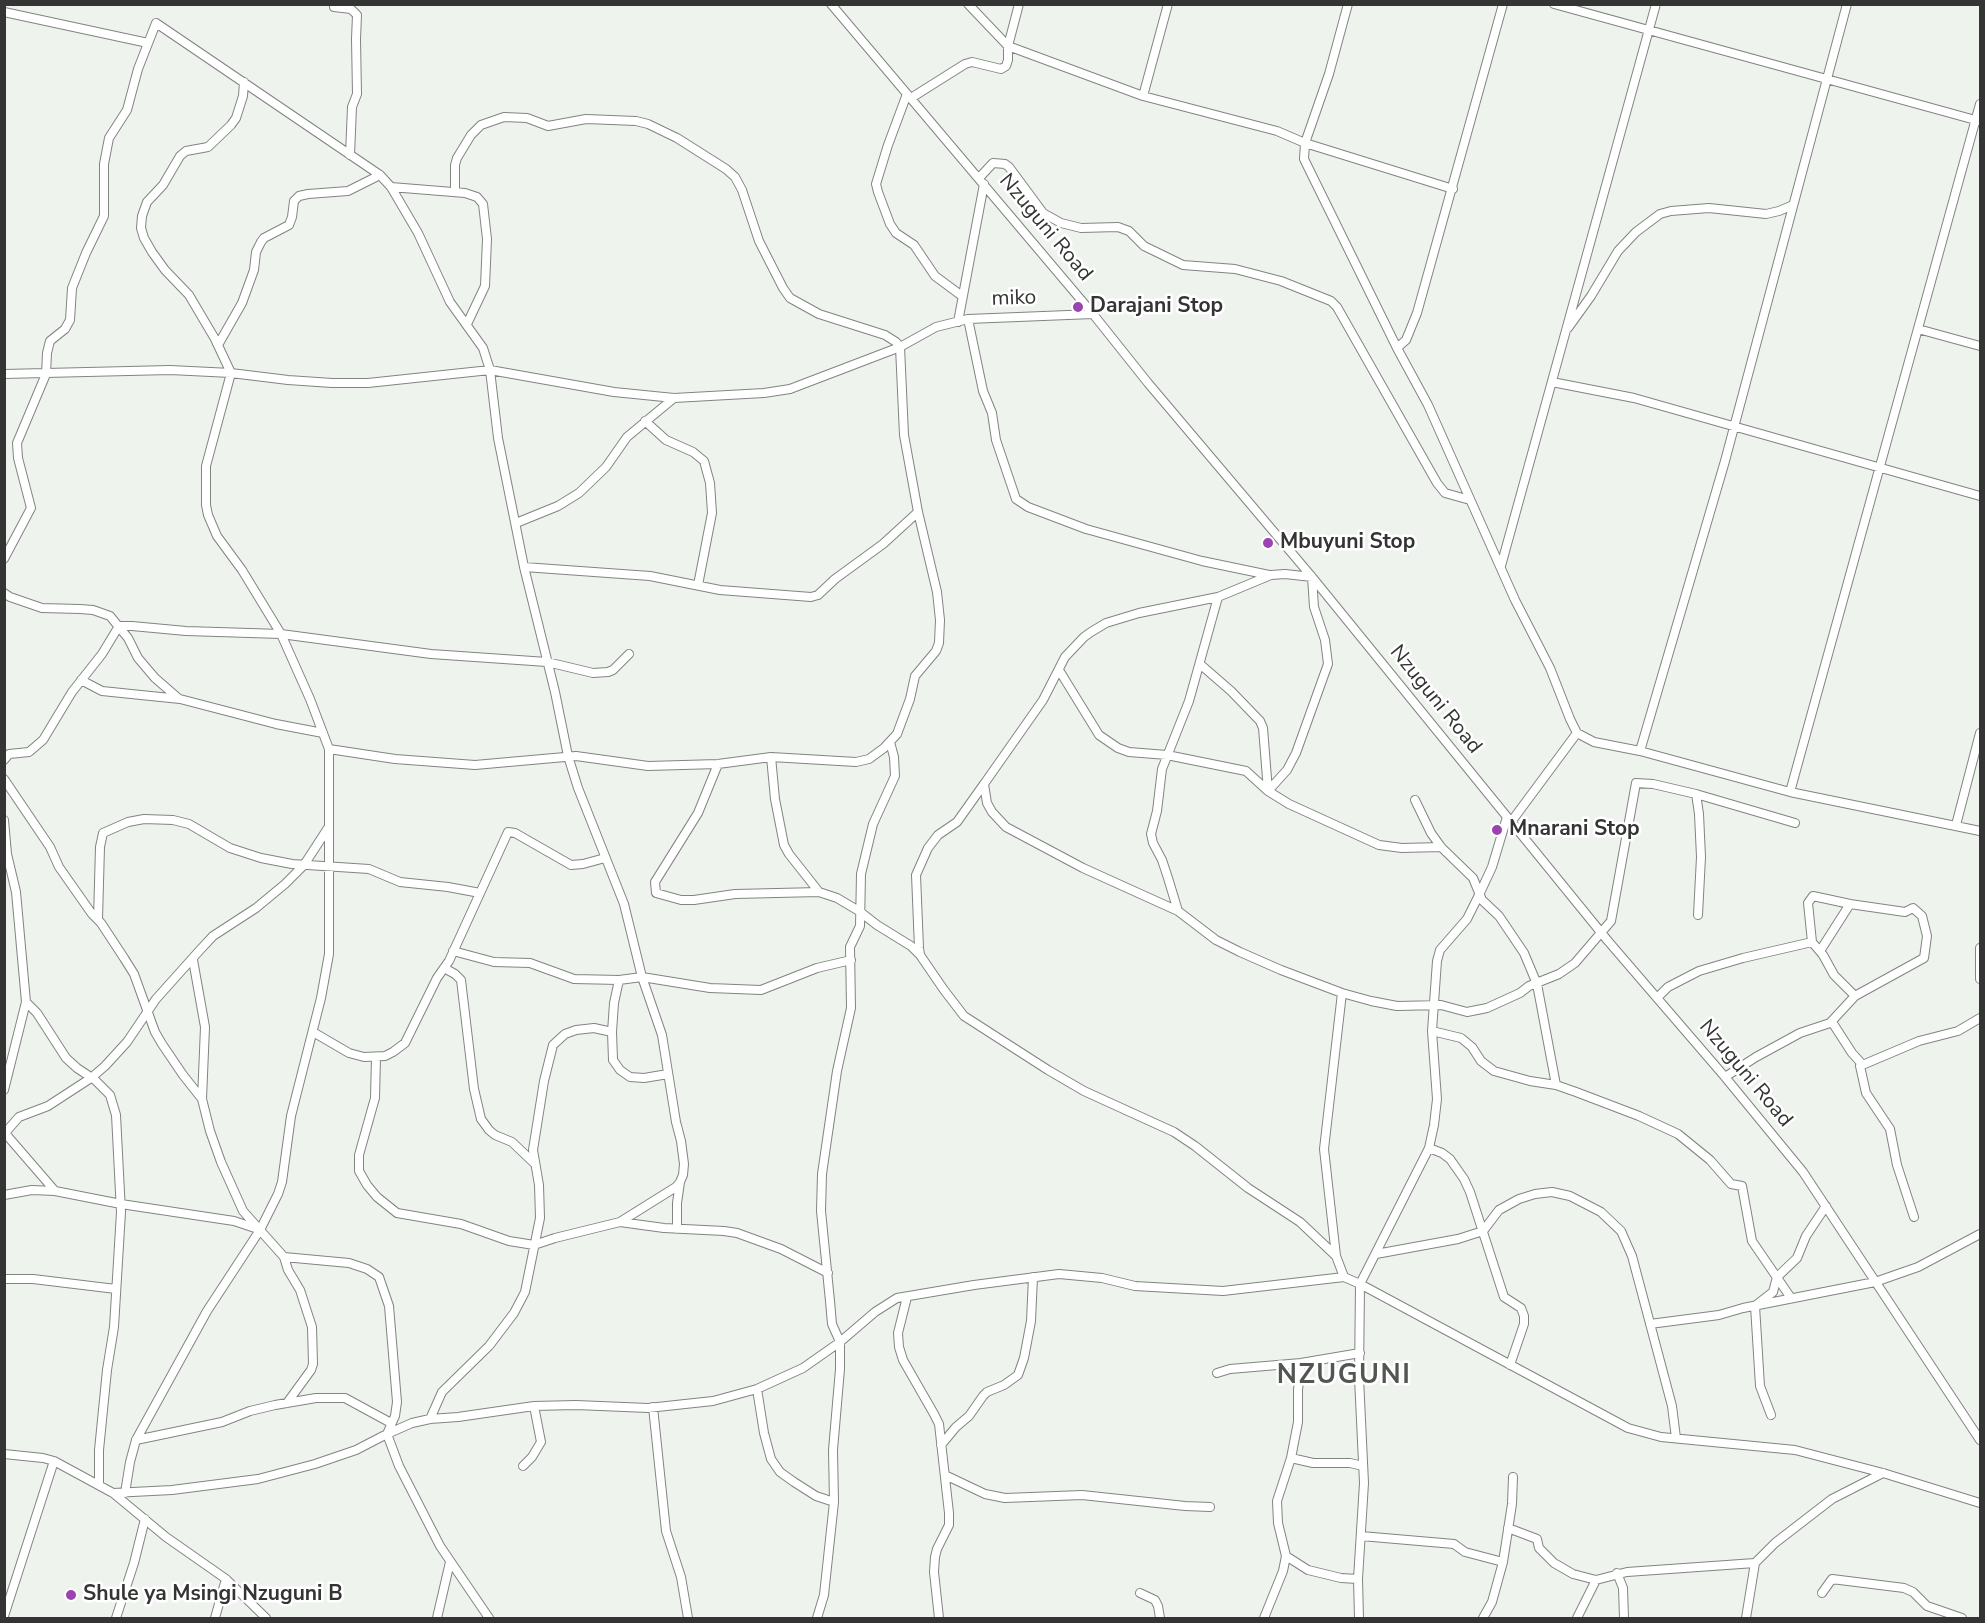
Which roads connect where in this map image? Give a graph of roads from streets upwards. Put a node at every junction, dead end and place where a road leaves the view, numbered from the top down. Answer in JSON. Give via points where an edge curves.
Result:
{"nodes":[{"id":1,"x":334,"y":4,"type":"edge"},
{"id":2,"x":831,"y":4,"type":"edge"},
{"id":3,"x":968,"y":4,"type":"edge"},
{"id":4,"x":1019,"y":4,"type":"edge"},
{"id":5,"x":1168,"y":4,"type":"edge"},
{"id":6,"x":1348,"y":4,"type":"edge"},
{"id":7,"x":1503,"y":4,"type":"edge"},
{"id":8,"x":1554,"y":4,"type":"edge"},
{"id":9,"x":1656,"y":4,"type":"edge"},
{"id":10,"x":1847,"y":4,"type":"edge"},
{"id":11,"x":4,"y":12,"type":"edge"},
{"id":12,"x":1648,"y":30,"type":"junction"},
{"id":13,"x":148,"y":43,"type":"junction"},
{"id":14,"x":1008,"y":46,"type":"junction"},
{"id":15,"x":1826,"y":79,"type":"junction"},
{"id":16,"x":244,"y":82,"type":"junction"},
{"id":17,"x":909,"y":96,"type":"junction"},
{"id":18,"x":1143,"y":96,"type":"junction"},
{"id":19,"x":1980,"y":104,"type":"edge"},
{"id":20,"x":1979,"y":120,"type":"edge"},
{"id":21,"x":1305,"y":143,"type":"junction"},
{"id":22,"x":350,"y":155,"type":"junction"},
{"id":23,"x":380,"y":175,"type":"junction"},
{"id":24,"x":981,"y":181,"type":"junction"},
{"id":25,"x":391,"y":187,"type":"junction"},
{"id":26,"x":1453,"y":189,"type":"junction"},
{"id":27,"x":455,"y":191,"type":"junction"},
{"id":28,"x":1793,"y":205,"type":"junction"},
{"id":29,"x":962,"y":296,"type":"junction"},
{"id":30,"x":1093,"y":314,"type":"junction"},
{"id":31,"x":968,"y":319,"type":"junction"},
{"id":32,"x":958,"y":322,"type":"junction"},
{"id":33,"x":467,"y":324,"type":"junction"},
{"id":34,"x":1918,"y":329,"type":"junction"},
{"id":35,"x":1566,"y":330,"type":"junction"},
{"id":36,"x":218,"y":345,"type":"junction"},
{"id":37,"x":1980,"y":346,"type":"edge"},
{"id":38,"x":900,"y":347,"type":"junction"},
{"id":39,"x":1397,"y":348,"type":"junction"},
{"id":40,"x":490,"y":370,"type":"junction"},
{"id":41,"x":231,"y":373,"type":"junction"},
{"id":42,"x":4,"y":374,"type":"edge"},
{"id":43,"x":46,"y":374,"type":"junction"},
{"id":44,"x":1552,"y":382,"type":"junction"},
{"id":45,"x":674,"y":398,"type":"junction"},
{"id":46,"x":645,"y":421,"type":"junction"},
{"id":47,"x":1734,"y":426,"type":"junction"},
{"id":48,"x":1880,"y":467,"type":"junction"},
{"id":49,"x":1980,"y":496,"type":"edge"},
{"id":50,"x":1470,"y":500,"type":"junction"},
{"id":51,"x":918,"y":512,"type":"junction"},
{"id":52,"x":516,"y":523,"type":"junction"},
{"id":53,"x":4,"y":559,"type":"edge"},
{"id":54,"x":1501,"y":566,"type":"junction"},
{"id":55,"x":524,"y":567,"type":"junction"},
{"id":56,"x":1271,"y":575,"type":"junction"},
{"id":57,"x":1312,"y":577,"type":"junction"},
{"id":58,"x":699,"y":585,"type":"junction"},
{"id":59,"x":4,"y":593,"type":"edge"},
{"id":60,"x":1218,"y":597,"type":"junction"},
{"id":61,"x":119,"y":626,"type":"junction"},
{"id":62,"x":281,"y":634,"type":"junction"},
{"id":63,"x":629,"y":654,"type":"dead end"},
{"id":64,"x":547,"y":662,"type":"junction"},
{"id":65,"x":1201,"y":665,"type":"junction"},
{"id":66,"x":1059,"y":670,"type":"junction"},
{"id":67,"x":81,"y":680,"type":"junction"},
{"id":68,"x":180,"y":699,"type":"junction"},
{"id":69,"x":322,"y":733,"type":"junction"},
{"id":70,"x":1577,"y":733,"type":"junction"},
{"id":71,"x":1980,"y":733,"type":"edge"},
{"id":72,"x":890,"y":742,"type":"junction"},
{"id":73,"x":4,"y":747,"type":"edge"},
{"id":74,"x":329,"y":749,"type":"junction"},
{"id":75,"x":1640,"y":752,"type":"junction"},
{"id":76,"x":1167,"y":755,"type":"junction"},
{"id":77,"x":568,"y":756,"type":"junction"},
{"id":78,"x":7,"y":757,"type":"edge"},
{"id":79,"x":771,"y":757,"type":"junction"},
{"id":80,"x":718,"y":764,"type":"junction"},
{"id":81,"x":4,"y":779,"type":"edge"},
{"id":82,"x":984,"y":784,"type":"junction"},
{"id":83,"x":1268,"y":791,"type":"junction"},
{"id":84,"x":1790,"y":792,"type":"junction"},
{"id":85,"x":1696,"y":794,"type":"junction"},
{"id":86,"x":1415,"y":800,"type":"dead end"},
{"id":87,"x":1509,"y":819,"type":"junction"},
{"id":88,"x":4,"y":820,"type":"edge"},
{"id":89,"x":1795,"y":823,"type":"dead end"},
{"id":90,"x":1956,"y":825,"type":"junction"},
{"id":91,"x":329,"y":826,"type":"junction"},
{"id":92,"x":1980,"y":831,"type":"edge"},
{"id":93,"x":1441,"y":847,"type":"junction"},
{"id":94,"x":605,"y":858,"type":"junction"},
{"id":95,"x":304,"y":865,"type":"junction"},
{"id":96,"x":330,"y":865,"type":"junction"},
{"id":97,"x":819,"y":892,"type":"junction"},
{"id":98,"x":480,"y":893,"type":"junction"},
{"id":99,"x":1479,"y":895,"type":"junction"},
{"id":100,"x":1850,"y":904,"type":"junction"},
{"id":101,"x":859,"y":911,"type":"junction"},
{"id":102,"x":1178,"y":911,"type":"junction"},
{"id":103,"x":1698,"y":915,"type":"dead end"},
{"id":104,"x":98,"y":919,"type":"junction"},
{"id":105,"x":1600,"y":932,"type":"junction"},
{"id":106,"x":1812,"y":942,"type":"junction"},
{"id":107,"x":1980,"y":948,"type":"edge"},
{"id":108,"x":453,"y":951,"type":"junction"},
{"id":109,"x":1820,"y":951,"type":"junction"},
{"id":110,"x":921,"y":955,"type":"junction"},
{"id":111,"x":193,"y":960,"type":"junction"},
{"id":112,"x":850,"y":960,"type":"junction"},
{"id":113,"x":444,"y":968,"type":"junction"},
{"id":114,"x":642,"y":977,"type":"junction"},
{"id":115,"x":1980,"y":979,"type":"edge"},
{"id":116,"x":619,"y":980,"type":"junction"},
{"id":117,"x":1537,"y":984,"type":"junction"},
{"id":118,"x":1342,"y":993,"type":"junction"},
{"id":119,"x":1855,"y":996,"type":"junction"},
{"id":120,"x":1657,"y":998,"type":"junction"},
{"id":121,"x":26,"y":1002,"type":"junction"},
{"id":122,"x":1434,"y":1004,"type":"junction"},
{"id":123,"x":149,"y":1011,"type":"junction"},
{"id":124,"x":1980,"y":1018,"type":"edge"},
{"id":125,"x":1832,"y":1022,"type":"junction"},
{"id":126,"x":1432,"y":1031,"type":"junction"},
{"id":127,"x":313,"y":1032,"type":"junction"},
{"id":128,"x":612,"y":1032,"type":"junction"},
{"id":129,"x":376,"y":1057,"type":"junction"},
{"id":130,"x":1862,"y":1064,"type":"junction"},
{"id":131,"x":668,"y":1074,"type":"junction"},
{"id":132,"x":1725,"y":1077,"type":"junction"},
{"id":133,"x":91,"y":1078,"type":"junction"},
{"id":134,"x":1556,"y":1085,"type":"junction"},
{"id":135,"x":4,"y":1090,"type":"edge"},
{"id":136,"x":202,"y":1099,"type":"junction"},
{"id":137,"x":5,"y":1133,"type":"edge"},
{"id":138,"x":1429,"y":1148,"type":"junction"},
{"id":139,"x":534,"y":1162,"type":"junction"},
{"id":140,"x":681,"y":1182,"type":"junction"},
{"id":141,"x":55,"y":1191,"type":"junction"},
{"id":142,"x":4,"y":1195,"type":"edge"},
{"id":143,"x":122,"y":1204,"type":"junction"},
{"id":144,"x":1826,"y":1206,"type":"junction"},
{"id":145,"x":1914,"y":1217,"type":"dead end"},
{"id":146,"x":621,"y":1222,"type":"junction"},
{"id":147,"x":677,"y":1228,"type":"junction"},
{"id":148,"x":260,"y":1230,"type":"junction"},
{"id":149,"x":1483,"y":1232,"type":"junction"},
{"id":150,"x":1980,"y":1234,"type":"edge"},
{"id":151,"x":534,"y":1245,"type":"junction"},
{"id":152,"x":1376,"y":1254,"type":"junction"},
{"id":153,"x":1336,"y":1256,"type":"junction"},
{"id":154,"x":284,"y":1257,"type":"junction"},
{"id":155,"x":828,"y":1273,"type":"junction"},
{"id":156,"x":1033,"y":1277,"type":"junction"},
{"id":157,"x":1344,"y":1277,"type":"junction"},
{"id":158,"x":1777,"y":1277,"type":"junction"},
{"id":159,"x":4,"y":1279,"type":"edge"},
{"id":160,"x":1875,"y":1282,"type":"junction"},
{"id":161,"x":1360,"y":1284,"type":"junction"},
{"id":162,"x":116,"y":1288,"type":"junction"},
{"id":163,"x":907,"y":1297,"type":"junction"},
{"id":164,"x":1791,"y":1298,"type":"junction"},
{"id":165,"x":1755,"y":1306,"type":"junction"},
{"id":166,"x":1650,"y":1324,"type":"junction"},
{"id":167,"x":840,"y":1342,"type":"junction"},
{"id":168,"x":1360,"y":1353,"type":"junction"},
{"id":169,"x":1301,"y":1363,"type":"junction"},
{"id":170,"x":1510,"y":1365,"type":"junction"},
{"id":171,"x":1217,"y":1373,"type":"dead end"},
{"id":172,"x":757,"y":1389,"type":"junction"},
{"id":173,"x":287,"y":1403,"type":"junction"},
{"id":174,"x":534,"y":1406,"type":"junction"},
{"id":175,"x":653,"y":1407,"type":"junction"},
{"id":176,"x":1771,"y":1415,"type":"dead end"},
{"id":177,"x":430,"y":1419,"type":"junction"},
{"id":178,"x":391,"y":1423,"type":"junction"},
{"id":179,"x":387,"y":1434,"type":"junction"},
{"id":180,"x":1676,"y":1438,"type":"junction"},
{"id":181,"x":136,"y":1440,"type":"junction"},
{"id":182,"x":1980,"y":1440,"type":"edge"},
{"id":183,"x":941,"y":1445,"type":"junction"},
{"id":184,"x":4,"y":1455,"type":"edge"},
{"id":185,"x":1291,"y":1458,"type":"junction"},
{"id":186,"x":54,"y":1461,"type":"junction"},
{"id":187,"x":523,"y":1466,"type":"dead end"},
{"id":188,"x":1363,"y":1466,"type":"junction"},
{"id":189,"x":1882,"y":1473,"type":"junction"},
{"id":190,"x":945,"y":1475,"type":"junction"},
{"id":191,"x":1513,"y":1477,"type":"dead end"},
{"id":192,"x":99,"y":1485,"type":"junction"},
{"id":193,"x":113,"y":1493,"type":"junction"},
{"id":194,"x":126,"y":1493,"type":"junction"},
{"id":195,"x":834,"y":1502,"type":"junction"},
{"id":196,"x":1980,"y":1503,"type":"edge"},
{"id":197,"x":1210,"y":1507,"type":"dead end"},
{"id":198,"x":145,"y":1519,"type":"junction"},
{"id":199,"x":1508,"y":1527,"type":"junction"},
{"id":200,"x":1361,"y":1536,"type":"junction"},
{"id":201,"x":1286,"y":1556,"type":"junction"},
{"id":202,"x":450,"y":1562,"type":"junction"},
{"id":203,"x":1503,"y":1562,"type":"junction"},
{"id":204,"x":1755,"y":1563,"type":"junction"},
{"id":205,"x":1617,"y":1574,"type":"junction"},
{"id":206,"x":226,"y":1579,"type":"junction"},
{"id":207,"x":1358,"y":1579,"type":"junction"},
{"id":208,"x":1596,"y":1580,"type":"junction"},
{"id":209,"x":1140,"y":1593,"type":"dead end"},
{"id":210,"x":1822,"y":1593,"type":"dead end"},
{"id":211,"x":4,"y":1616,"type":"edge"},
{"id":212,"x":116,"y":1618,"type":"edge"},
{"id":213,"x":215,"y":1618,"type":"edge"},
{"id":214,"x":266,"y":1618,"type":"edge"},
{"id":215,"x":437,"y":1618,"type":"edge"},
{"id":216,"x":489,"y":1618,"type":"edge"},
{"id":217,"x":688,"y":1618,"type":"edge"},
{"id":218,"x":817,"y":1618,"type":"edge"},
{"id":219,"x":939,"y":1618,"type":"edge"},
{"id":220,"x":1160,"y":1618,"type":"edge"},
{"id":221,"x":1264,"y":1618,"type":"edge"},
{"id":222,"x":1359,"y":1618,"type":"edge"},
{"id":223,"x":1483,"y":1618,"type":"edge"},
{"id":224,"x":1577,"y":1618,"type":"edge"},
{"id":225,"x":1624,"y":1618,"type":"edge"},
{"id":226,"x":1746,"y":1618,"type":"edge"},
{"id":227,"x":1962,"y":1618,"type":"edge"}],
"edges":[{"from":1,"to":22,"type":"street","via":[[357,15],[357,94],[352,107]]},
{"from":2,"to":17,"type":"street","name":"Nzuguni Road"},
{"from":3,"to":14,"type":"street"},
{"from":4,"to":14,"type":"street"},
{"from":5,"to":18,"type":"street"},
{"from":6,"to":21,"type":"street"},
{"from":7,"to":26,"type":"street"},
{"from":8,"to":12,"type":"street"},
{"from":9,"to":12,"type":"street"},
{"from":10,"to":15,"type":"street"},
{"from":11,"to":13,"type":"street"},
{"from":12,"to":15,"type":"street"},
{"from":12,"to":35,"type":"street"},
{"from":13,"to":16,"type":"street","via":[[156,23]]},
{"from":13,"to":43,"type":"street","via":[[127,110],[109,138],[104,164],[104,216],[72,288],[68,325],[50,341]]},
{"from":14,"to":17,"type":"street","via":[[1008,60],[1001,69],[965,64]]},
{"from":14,"to":18,"type":"street"},
{"from":15,"to":20,"type":"street"},
{"from":15,"to":28,"type":"street"},
{"from":16,"to":22,"type":"street"},
{"from":16,"to":36,"type":"street","via":[[243,96],[231,125],[208,147],[180,156],[163,185],[147,202],[142,216],[141,228],[152,252],[189,295]]},
{"from":17,"to":24,"type":"street","name":"Nzuguni Road"},
{"from":17,"to":29,"type":"street","via":[[888,145],[876,184],[878,192],[896,233],[914,245],[935,276]]},
{"from":18,"to":21,"type":"street","via":[[1277,131]]},
{"from":19,"to":20,"type":"street"},
{"from":20,"to":34,"type":"street"},
{"from":21,"to":26,"type":"street"},
{"from":21,"to":39,"type":"street","via":[[1306,165]]},
{"from":22,"to":23,"type":"street"},
{"from":23,"to":25,"type":"street"},
{"from":23,"to":36,"type":"street","via":[[348,191],[308,194],[294,201],[289,225],[261,242],[242,303]]},
{"from":24,"to":29,"type":"street"},
{"from":24,"to":30,"type":"street","name":"Nzuguni Road"},
{"from":24,"to":50,"type":"street","via":[[993,163],[1005,164],[1043,213],[1061,223],[1081,228],[1118,227],[1130,231],[1144,246],[1184,265],[1235,269],[1281,281],[1331,301],[1437,483],[1445,493]]},
{"from":25,"to":27,"type":"street"},
{"from":25,"to":33,"type":"street","via":[[418,233],[450,302]]},
{"from":26,"to":39,"type":"street","via":[[1417,313],[1406,340]]},
{"from":27,"to":33,"type":"street","via":[[473,195],[484,209],[485,286]]},
{"from":27,"to":38,"type":"street","via":[[457,158],[471,135],[492,120],[513,117],[552,126],[604,119],[648,124],[696,148],[735,177],[766,257],[790,298],[819,314],[885,335]]},
{"from":28,"to":35,"type":"street","via":[[1766,214],[1709,208],[1660,214],[1618,251]]},
{"from":28,"to":47,"type":"street"},
{"from":29,"to":32,"type":"street"},
{"from":30,"to":31,"type":"street","name":"miko"},
{"from":30,"to":57,"type":"street","name":"Nzuguni Road"},
{"from":31,"to":32,"type":"street","name":"miko"},
{"from":31,"to":56,"type":"street","via":[[996,440],[1016,499],[1086,529],[1202,561]]},
{"from":32,"to":38,"type":"street","name":"miko","via":[[936,327]]},
{"from":33,"to":40,"type":"street","via":[[483,348]]},
{"from":34,"to":37,"type":"street"},
{"from":34,"to":48,"type":"street"},
{"from":35,"to":44,"type":"street"},
{"from":36,"to":41,"type":"street"},
{"from":38,"to":45,"type":"street","name":"miko","via":[[790,389]]},
{"from":38,"to":51,"type":"street","via":[[904,435]]},
{"from":39,"to":50,"type":"street","via":[[1428,405]]},
{"from":40,"to":41,"type":"street","name":"miko","via":[[359,383]]},
{"from":40,"to":45,"type":"street","name":"miko","via":[[614,392]]},
{"from":40,"to":52,"type":"street","via":[[498,438]]},
{"from":41,"to":43,"type":"street","name":"miko","via":[[170,370]]},
{"from":41,"to":62,"type":"street","via":[[206,466],[206,505],[217,536]]},
{"from":42,"to":43,"type":"street","name":"miko"},
{"from":43,"to":53,"type":"street","via":[[16,443],[30,512]]},
{"from":44,"to":47,"type":"street","via":[[1635,398]]},
{"from":44,"to":54,"type":"street"},
{"from":45,"to":46,"type":"street"},
{"from":46,"to":52,"type":"street","via":[[627,436],[606,467],[579,493]]},
{"from":46,"to":58,"type":"street","via":[[666,440],[704,461],[712,513]]},
{"from":47,"to":48,"type":"street"},
{"from":47,"to":75,"type":"street"},
{"from":48,"to":49,"type":"street"},
{"from":48,"to":84,"type":"street"},
{"from":50,"to":54,"type":"street"},
{"from":51,"to":58,"type":"street","via":[[818,595],[801,598]]},
{"from":51,"to":72,"type":"street","via":[[937,592],[939,643],[915,676],[897,734]]},
{"from":52,"to":55,"type":"street"},
{"from":54,"to":70,"type":"street"},
{"from":55,"to":58,"type":"street","via":[[650,576]]},
{"from":55,"to":64,"type":"street"},
{"from":56,"to":57,"type":"street"},
{"from":56,"to":60,"type":"street"},
{"from":57,"to":83,"type":"street","via":[[1314,606],[1326,640],[1328,664],[1296,753]]},
{"from":57,"to":87,"type":"street","name":"Nzuguni Road"},
{"from":59,"to":61,"type":"street","via":[[42,608],[93,610],[110,616]]},
{"from":60,"to":65,"type":"street"},
{"from":60,"to":66,"type":"street","via":[[1106,623],[1078,642]]},
{"from":61,"to":62,"type":"street"},
{"from":61,"to":67,"type":"street"},
{"from":61,"to":68,"type":"street","via":[[138,658]]},
{"from":62,"to":64,"type":"street","via":[[431,654]]},
{"from":62,"to":69,"type":"street"},
{"from":63,"to":64,"type":"street","via":[[608,672],[582,671]]},
{"from":64,"to":77,"type":"street"},
{"from":65,"to":76,"type":"street"},
{"from":65,"to":83,"type":"street","via":[[1260,721]]},
{"from":66,"to":76,"type":"street","via":[[1104,740],[1125,751]]},
{"from":66,"to":82,"type":"street","via":[[1043,700]]},
{"from":67,"to":68,"type":"street","via":[[102,691]]},
{"from":67,"to":78,"type":"street","via":[[43,740],[29,752]]},
{"from":68,"to":69,"type":"street"},
{"from":69,"to":74,"type":"street"},
{"from":70,"to":75,"type":"street","via":[[1594,742]]},
{"from":70,"to":87,"type":"street"},
{"from":71,"to":90,"type":"street"},
{"from":72,"to":79,"type":"street","via":[[869,759],[856,762]]},
{"from":72,"to":101,"type":"street","via":[[895,776],[868,839]]},
{"from":73,"to":78,"type":"street"},
{"from":74,"to":77,"type":"street","via":[[463,764]]},
{"from":74,"to":91,"type":"street"},
{"from":75,"to":84,"type":"street"},
{"from":76,"to":83,"type":"street","via":[[1246,771]]},
{"from":76,"to":102,"type":"street","via":[[1151,837]]},
{"from":77,"to":80,"type":"street","via":[[648,766]]},
{"from":77,"to":94,"type":"street"},
{"from":79,"to":80,"type":"street"},
{"from":79,"to":97,"type":"street","via":[[784,845]]},
{"from":80,"to":97,"type":"street","via":[[699,813],[655,882],[656,893],[694,900],[735,894]]},
{"from":81,"to":104,"type":"street","via":[[59,867]]},
{"from":82,"to":102,"type":"street","via":[[987,803],[1006,827],[1083,868]]},
{"from":82,"to":110,"type":"street","via":[[957,822],[938,835],[917,871],[916,918]]},
{"from":83,"to":93,"type":"street","via":[[1379,845]]},
{"from":84,"to":90,"type":"street"},
{"from":85,"to":89,"type":"street"},
{"from":85,"to":103,"type":"street","via":[[1701,856]]},
{"from":85,"to":105,"type":"street","via":[[1636,783],[1611,921]]},
{"from":86,"to":93,"type":"street"},
{"from":87,"to":99,"type":"street"},
{"from":87,"to":105,"type":"street","name":"Nzuguni Road"},
{"from":88,"to":121,"type":"street","via":[[16,892]]},
{"from":90,"to":92,"type":"street"},
{"from":91,"to":95,"type":"street"},
{"from":91,"to":96,"type":"street"},
{"from":93,"to":99,"type":"street","via":[[1473,878]]},
{"from":94,"to":98,"type":"street","via":[[572,865],[510,831]]},
{"from":94,"to":114,"type":"street","via":[[624,904]]},
{"from":95,"to":96,"type":"street"},
{"from":95,"to":104,"type":"street","via":[[239,852],[182,822],[128,822],[105,831],[102,838]]},
{"from":95,"to":111,"type":"street","via":[[265,902],[213,936]]},
{"from":96,"to":98,"type":"street","via":[[369,869],[400,882]]},
{"from":96,"to":127,"type":"street","via":[[329,954]]},
{"from":97,"to":101,"type":"street"},
{"from":98,"to":108,"type":"street"},
{"from":99,"to":117,"type":"street","via":[[1500,916],[1521,947]]},
{"from":99,"to":122,"type":"street","via":[[1467,919],[1440,950]]},
{"from":100,"to":106,"type":"street","via":[[1813,896],[1809,903]]},
{"from":100,"to":109,"type":"street"},
{"from":100,"to":119,"type":"street","via":[[1905,912],[1913,908],[1922,916],[1927,936],[1924,958]]},
{"from":101,"to":110,"type":"street"},
{"from":101,"to":112,"type":"street","via":[[860,926],[851,944]]},
{"from":102,"to":118,"type":"street","via":[[1216,940]]},
{"from":104,"to":123,"type":"street","via":[[134,974]]},
{"from":105,"to":117,"type":"street","via":[[1568,969]]},
{"from":105,"to":120,"type":"street","name":"Nzuguni Road"},
{"from":106,"to":109,"type":"street"},
{"from":106,"to":120,"type":"street","via":[[1698,971],[1668,987]]},
{"from":107,"to":115,"type":"street"},
{"from":108,"to":113,"type":"street"},
{"from":108,"to":116,"type":"street","via":[[494,963],[530,963],[574,979]]},
{"from":109,"to":119,"type":"street","via":[[1834,975]]},
{"from":110,"to":153,"type":"street","via":[[964,1016],[1084,1091],[1174,1132],[1300,1222]]},
{"from":111,"to":123,"type":"street"},
{"from":111,"to":136,"type":"street","via":[[205,1027]]},
{"from":112,"to":114,"type":"street","via":[[761,990],[710,988]]},
{"from":112,"to":155,"type":"street","via":[[851,1008],[822,1174],[821,1211]]},
{"from":113,"to":129,"type":"street","via":[[405,1042],[393,1052]]},
{"from":113,"to":139,"type":"street","via":[[461,980],[481,1119],[495,1135],[512,1142]]},
{"from":114,"to":116,"type":"street"},
{"from":114,"to":131,"type":"street","via":[[662,1035]]},
{"from":116,"to":128,"type":"street"},
{"from":117,"to":122,"type":"street","via":[[1477,1011]]},
{"from":117,"to":134,"type":"street"},
{"from":118,"to":122,"type":"street","via":[[1397,1006]]},
{"from":118,"to":153,"type":"street","via":[[1324,1149]]},
{"from":119,"to":125,"type":"street"},
{"from":120,"to":132,"type":"street","name":"Nzuguni Road"},
{"from":121,"to":133,"type":"street","via":[[37,1012],[66,1058]]},
{"from":121,"to":135,"type":"street"},
{"from":122,"to":126,"type":"street"},
{"from":123,"to":133,"type":"street","via":[[127,1042]]},
{"from":123,"to":136,"type":"street","via":[[162,1044]]},
{"from":124,"to":130,"type":"street","via":[[1958,1031],[1919,1041]]},
{"from":125,"to":130,"type":"street"},
{"from":125,"to":132,"type":"street","via":[[1800,1033]]},
{"from":126,"to":134,"type":"street","via":[[1461,1038],[1494,1071]]},
{"from":126,"to":138,"type":"street","via":[[1437,1099]]},
{"from":127,"to":129,"type":"street","via":[[349,1053]]},
{"from":127,"to":148,"type":"street","via":[[291,1116],[282,1182]]},
{"from":128,"to":131,"type":"street","via":[[613,1060],[623,1073],[635,1078]]},
{"from":128,"to":139,"type":"street","via":[[576,1029],[553,1045],[542,1091]]},
{"from":129,"to":151,"type":"street","via":[[374,1105],[358,1167],[376,1197],[397,1213],[461,1224],[509,1241]]},
{"from":130,"to":145,"type":"street","via":[[1866,1093],[1890,1129]]},
{"from":131,"to":140,"type":"street","via":[[684,1164]]},
{"from":132,"to":144,"type":"street","name":"Nzuguni Road"},
{"from":133,"to":137,"type":"street","via":[[48,1106],[25,1113]]},
{"from":133,"to":143,"type":"street","via":[[108,1092],[114,1104]]},
{"from":134,"to":158,"type":"street","via":[[1677,1134],[1710,1160],[1731,1184],[1742,1186],[1752,1241]]},
{"from":136,"to":148,"type":"street","via":[[228,1179],[243,1212]]},
{"from":137,"to":141,"type":"street"},
{"from":138,"to":149,"type":"street","via":[[1442,1153],[1456,1166],[1470,1192]]},
{"from":138,"to":152,"type":"street"},
{"from":139,"to":151,"type":"street","via":[[541,1206]]},
{"from":140,"to":146,"type":"street"},
{"from":140,"to":147,"type":"street"},
{"from":141,"to":142,"type":"street"},
{"from":141,"to":143,"type":"street"},
{"from":143,"to":148,"type":"street","via":[[234,1221]]},
{"from":143,"to":162,"type":"street"},
{"from":144,"to":158,"type":"street","via":[[1797,1258]]},
{"from":144,"to":160,"type":"street","name":"Nzuguni Road"},
{"from":146,"to":147,"type":"street"},
{"from":146,"to":151,"type":"street"},
{"from":147,"to":155,"type":"street","via":[[737,1233]]},
{"from":148,"to":154,"type":"street"},
{"from":148,"to":181,"type":"street","via":[[207,1311]]},
{"from":149,"to":152,"type":"street"},
{"from":149,"to":166,"type":"street","via":[[1498,1210],[1527,1196],[1552,1192],[1584,1202],[1615,1223],[1626,1240]]},
{"from":149,"to":170,"type":"street","via":[[1504,1297],[1521,1308],[1524,1316]]},
{"from":150,"to":160,"type":"street","via":[[1918,1267]]},
{"from":151,"to":177,"type":"street","via":[[528,1283],[514,1313],[489,1346],[445,1388]]},
{"from":152,"to":161,"type":"street"},
{"from":153,"to":157,"type":"street"},
{"from":154,"to":173,"type":"street","via":[[300,1290],[314,1347],[311,1370]]},
{"from":154,"to":178,"type":"street","via":[[349,1263],[380,1277],[389,1306],[397,1402]]},
{"from":155,"to":167,"type":"street","via":[[832,1324]]},
{"from":156,"to":157,"type":"street","via":[[1059,1274],[1146,1287],[1223,1291]]},
{"from":156,"to":163,"type":"street"},
{"from":156,"to":183,"type":"street","via":[[1031,1321],[1018,1375],[982,1396]]},
{"from":157,"to":161,"type":"street"},
{"from":158,"to":164,"type":"street"},
{"from":158,"to":165,"type":"street","via":[[1773,1292]]},
{"from":159,"to":162,"type":"street"},
{"from":160,"to":164,"type":"street"},
{"from":160,"to":182,"type":"street","name":"Nzuguni Road"},
{"from":161,"to":168,"type":"street"},
{"from":161,"to":170,"type":"street"},
{"from":162,"to":192,"type":"street","via":[[99,1450]]},
{"from":163,"to":167,"type":"street","via":[[897,1298],[876,1312]]},
{"from":163,"to":183,"type":"street","via":[[898,1333],[899,1347],[939,1424]]},
{"from":164,"to":165,"type":"street"},
{"from":165,"to":166,"type":"street"},
{"from":165,"to":176,"type":"street","via":[[1760,1386]]},
{"from":166,"to":180,"type":"street","via":[[1672,1406]]},
{"from":167,"to":172,"type":"street","via":[[803,1368]]},
{"from":167,"to":195,"type":"street"},
{"from":168,"to":169,"type":"street"},
{"from":168,"to":188,"type":"street"},
{"from":169,"to":171,"type":"street"},
{"from":169,"to":185,"type":"street","via":[[1298,1422]]},
{"from":170,"to":180,"type":"street","via":[[1629,1428]]},
{"from":172,"to":175,"type":"street","via":[[713,1401]]},
{"from":172,"to":195,"type":"street","via":[[771,1460],[794,1482]]},
{"from":173,"to":178,"type":"street","via":[[345,1398]]},
{"from":173,"to":181,"type":"street"},
{"from":174,"to":175,"type":"street"},
{"from":174,"to":177,"type":"street"},
{"from":174,"to":187,"type":"street","via":[[541,1442]]},
{"from":175,"to":217,"type":"street","via":[[666,1531],[681,1577]]},
{"from":177,"to":179,"type":"street"},
{"from":178,"to":179,"type":"street"},
{"from":179,"to":194,"type":"street","via":[[356,1450],[258,1479]]},
{"from":179,"to":202,"type":"street"},
{"from":180,"to":189,"type":"street","via":[[1795,1450]]},
{"from":181,"to":194,"type":"street"},
{"from":183,"to":190,"type":"street"},
{"from":184,"to":186,"type":"street"},
{"from":185,"to":188,"type":"street"},
{"from":185,"to":201,"type":"street","via":[[1277,1501]]},
{"from":186,"to":192,"type":"street"},
{"from":186,"to":211,"type":"street"},
{"from":188,"to":200,"type":"street"},
{"from":189,"to":196,"type":"street"},
{"from":189,"to":204,"type":"street","via":[[1832,1499]]},
{"from":190,"to":197,"type":"street","via":[[984,1494],[1005,1498],[1082,1495]]},
{"from":190,"to":219,"type":"street","via":[[949,1525],[937,1549],[934,1572]]},
{"from":191,"to":199,"type":"street"},
{"from":192,"to":193,"type":"street"},
{"from":193,"to":194,"type":"street"},
{"from":193,"to":198,"type":"street"},
{"from":195,"to":218,"type":"street","via":[[824,1595]]},
{"from":198,"to":206,"type":"street"},
{"from":198,"to":212,"type":"street"},
{"from":199,"to":203,"type":"street"},
{"from":199,"to":208,"type":"street","via":[[1537,1539],[1539,1548],[1554,1563],[1573,1574]]},
{"from":200,"to":203,"type":"street","via":[[1455,1544],[1465,1551]]},
{"from":200,"to":207,"type":"street"},
{"from":201,"to":207,"type":"street","via":[[1308,1570]]},
{"from":201,"to":221,"type":"street"},
{"from":202,"to":215,"type":"street"},
{"from":202,"to":216,"type":"street"},
{"from":203,"to":223,"type":"street","via":[[1492,1602]]},
{"from":204,"to":205,"type":"street"},
{"from":204,"to":226,"type":"street"},
{"from":205,"to":208,"type":"street"},
{"from":205,"to":225,"type":"street","via":[[1623,1588]]},
{"from":206,"to":213,"type":"street"},
{"from":206,"to":214,"type":"street"},
{"from":207,"to":222,"type":"street"},
{"from":208,"to":224,"type":"street"},
{"from":209,"to":220,"type":"street","via":[[1155,1600]]},
{"from":210,"to":227,"type":"street","via":[[1832,1579],[1904,1588],[1927,1606]]}]}
